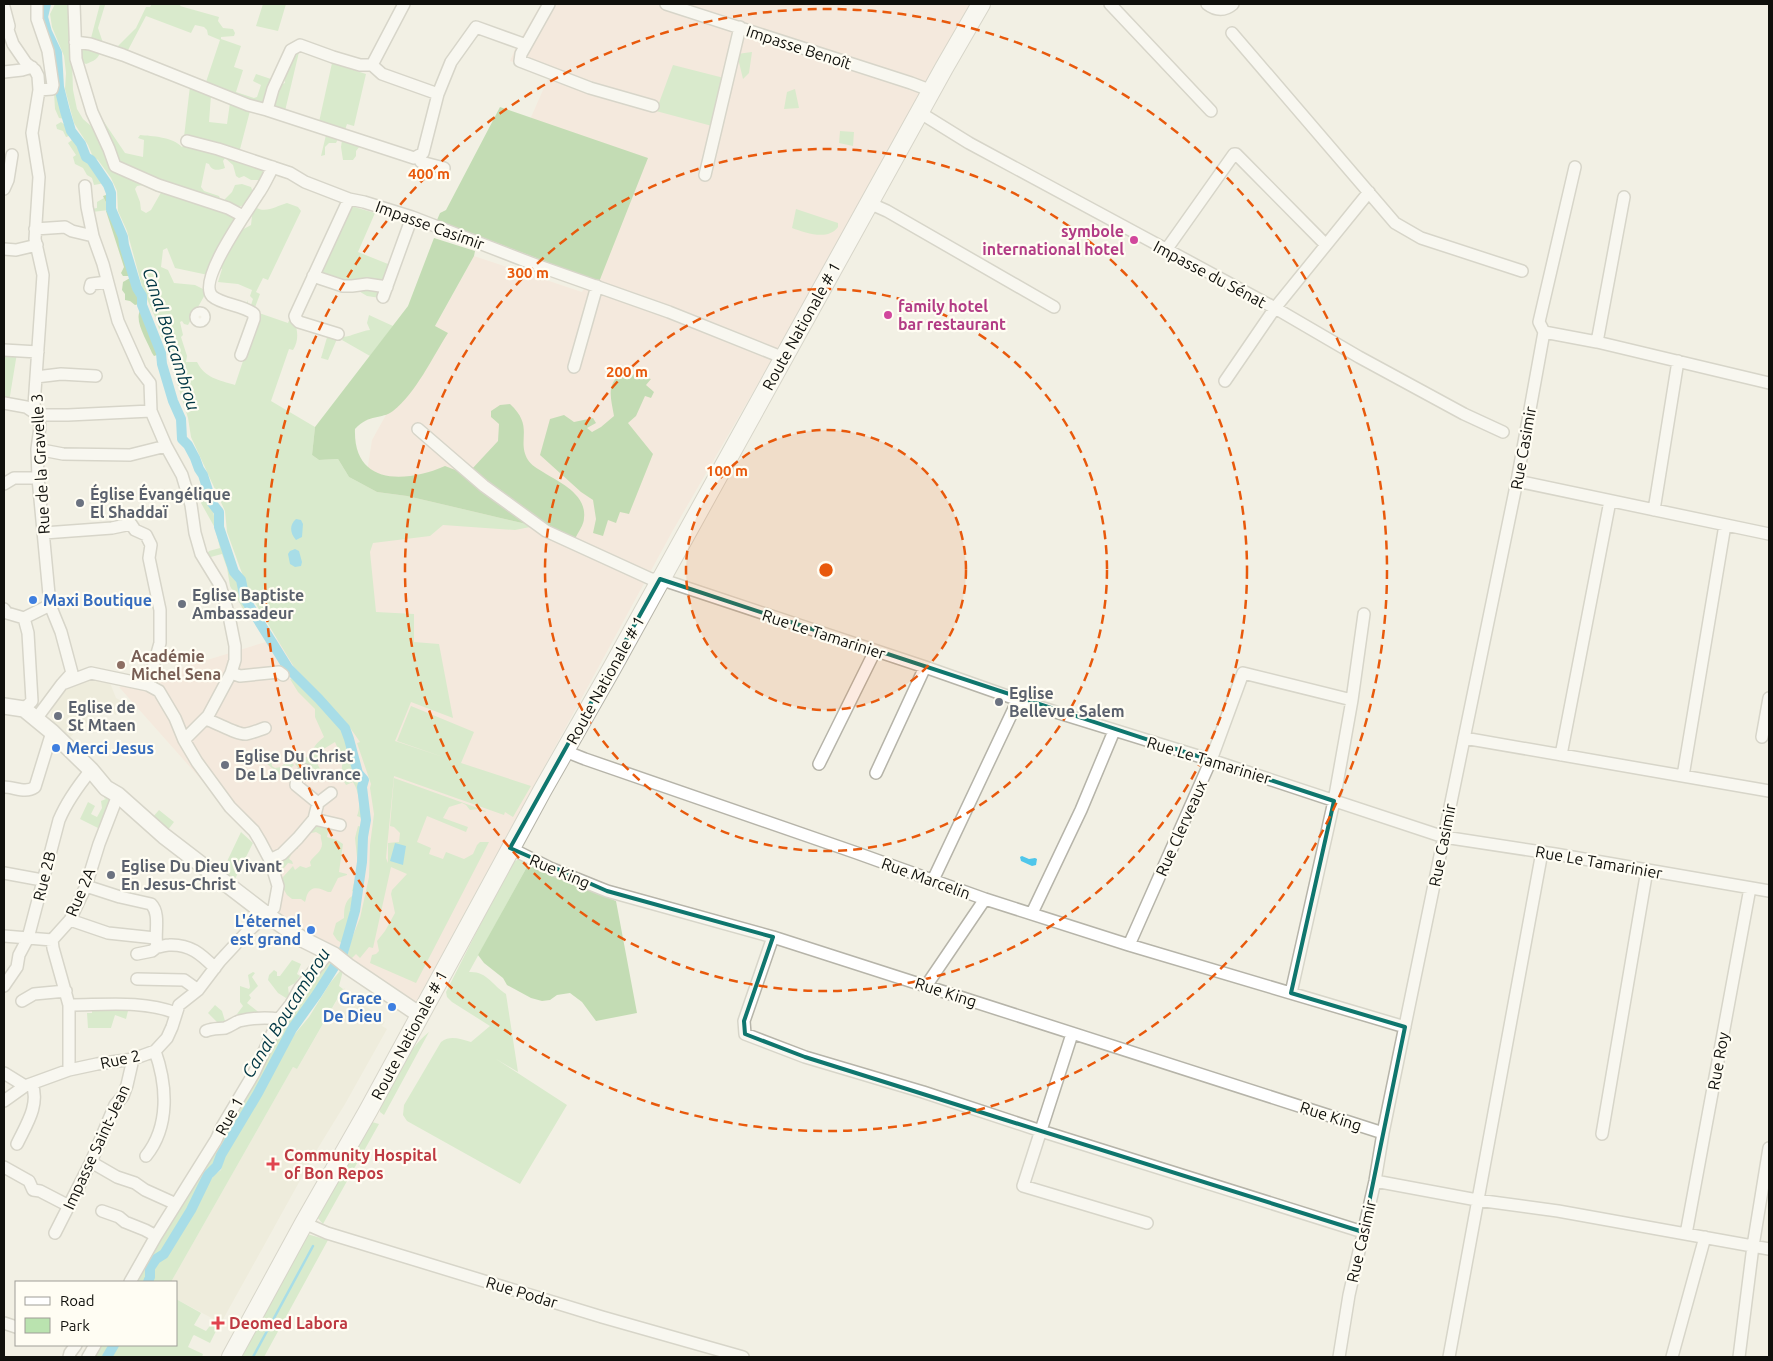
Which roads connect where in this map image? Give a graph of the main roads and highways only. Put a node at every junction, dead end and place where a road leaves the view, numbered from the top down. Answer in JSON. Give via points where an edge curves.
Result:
{"nodes":[{"id":1,"x":981,"y":4,"type":"edge"},
{"id":2,"x":231,"y":1357,"type":"edge"}],
"edges":[{"from":1,"to":2,"type":"main road","name":"Route Nationale # 1","via":[[510,848]]}]}
